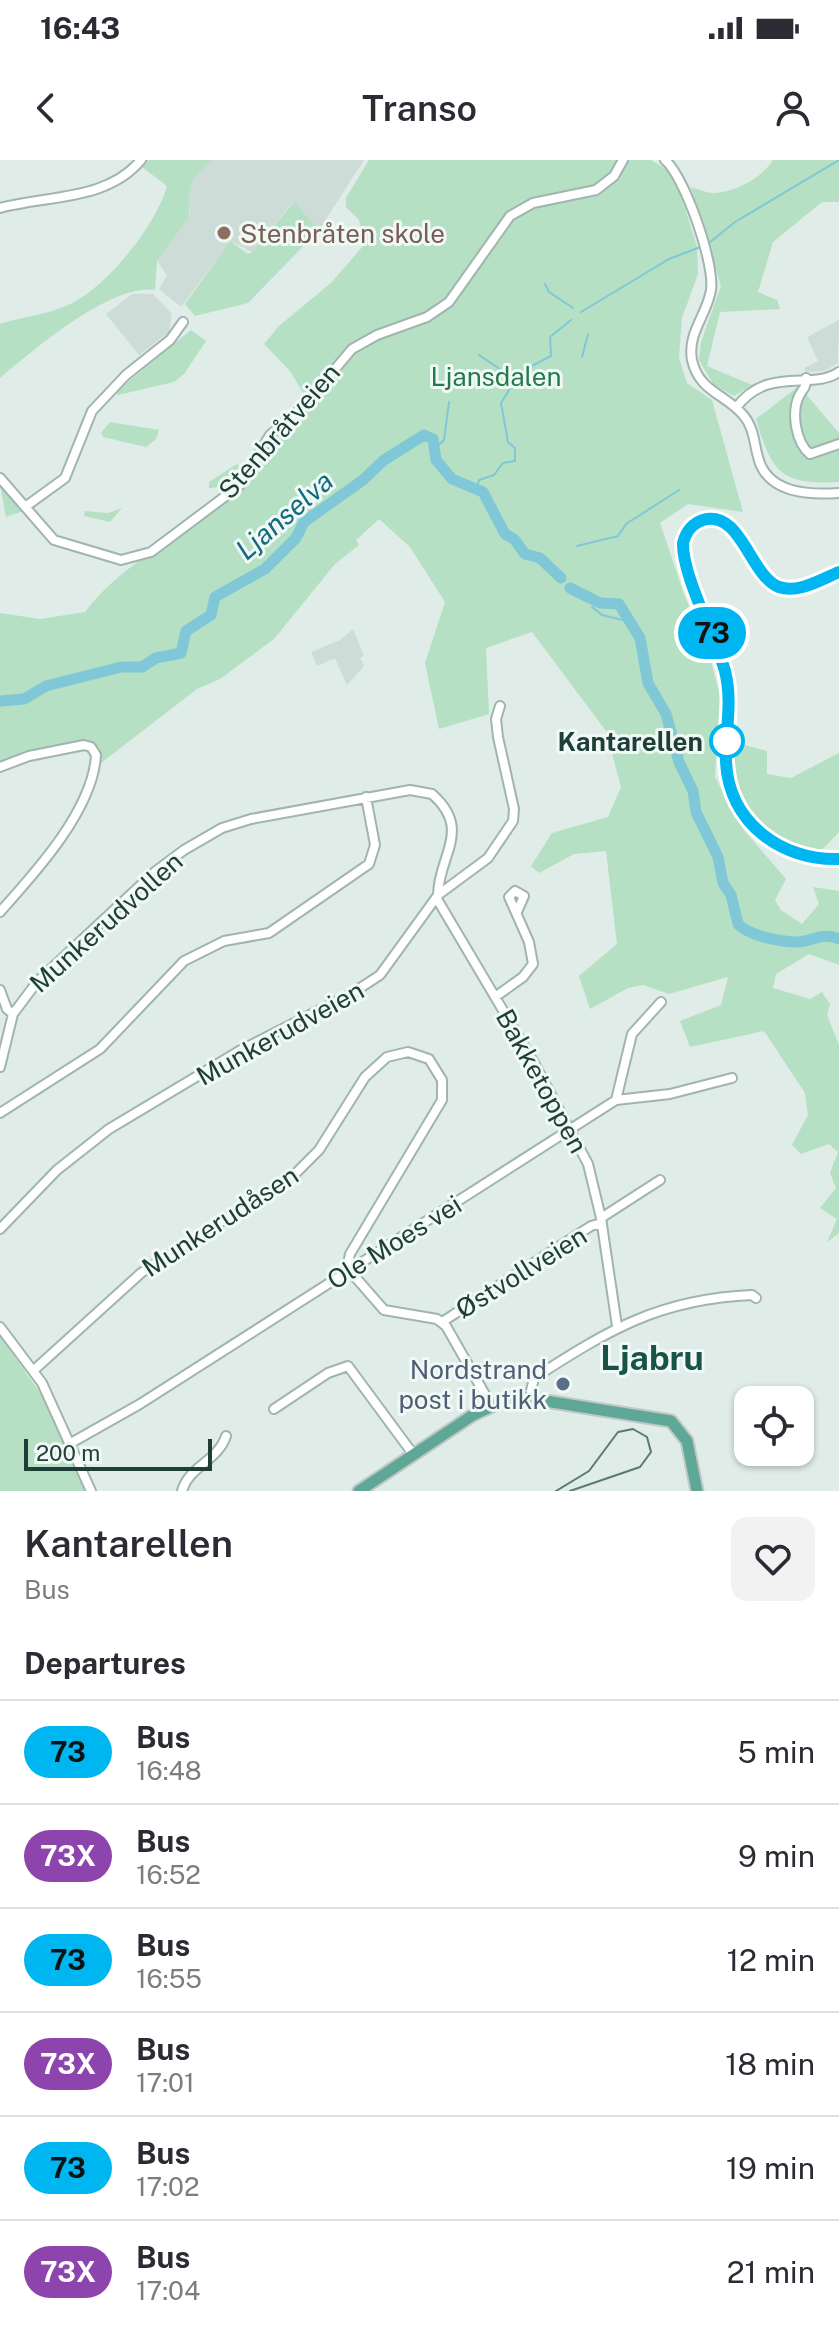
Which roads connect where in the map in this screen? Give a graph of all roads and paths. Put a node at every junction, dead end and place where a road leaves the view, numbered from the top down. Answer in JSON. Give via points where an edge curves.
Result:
{"nodes":[{"id":1,"x":141,"y":160,"type":"edge"},
{"id":2,"x":623,"y":160,"type":"edge"},
{"id":3,"x":665,"y":160,"type":"edge"},
{"id":4,"x":0,"y":208,"type":"edge"},
{"id":5,"x":183,"y":322,"type":"dead end"},
{"id":6,"x":839,"y":373,"type":"edge"},
{"id":7,"x":806,"y":378,"type":"junction"},
{"id":8,"x":736,"y":408,"type":"junction"},
{"id":9,"x":839,"y":444,"type":"edge"},
{"id":10,"x":0,"y":478,"type":"edge"},
{"id":11,"x":839,"y":493,"type":"edge"},
{"id":12,"x":25,"y":507,"type":"junction"},
{"id":13,"x":839,"y":572,"type":"edge"},
{"id":14,"x":500,"y":706,"type":"dead end"},
{"id":15,"x":0,"y":767,"type":"edge"},
{"id":16,"x":366,"y":797,"type":"junction"},
{"id":17,"x":839,"y":859,"type":"edge"},
{"id":18,"x":438,"y":897,"type":"junction"},
{"id":19,"x":0,"y":912,"type":"edge"},
{"id":20,"x":517,"y":912,"type":"dead end"},
{"id":21,"x":0,"y":990,"type":"edge"},
{"id":22,"x":495,"y":997,"type":"junction"},
{"id":23,"x":661,"y":1002,"type":"dead end"},
{"id":24,"x":13,"y":1014,"type":"junction"},
{"id":25,"x":0,"y":1067,"type":"edge"},
{"id":26,"x":732,"y":1078,"type":"dead end"},
{"id":27,"x":616,"y":1100,"type":"junction"},
{"id":28,"x":0,"y":1113,"type":"edge"},
{"id":29,"x":572,"y":1130,"type":"junction"},
{"id":30,"x":660,"y":1180,"type":"dead end"},
{"id":31,"x":601,"y":1221,"type":"junction"},
{"id":32,"x":0,"y":1229,"type":"edge"},
{"id":33,"x":348,"y":1272,"type":"junction"},
{"id":34,"x":756,"y":1298,"type":"dead end"},
{"id":35,"x":442,"y":1322,"type":"junction"},
{"id":36,"x":617,"y":1326,"type":"junction"},
{"id":37,"x":0,"y":1327,"type":"edge"},
{"id":38,"x":34,"y":1370,"type":"junction"},
{"id":39,"x":529,"y":1399,"type":"junction"},
{"id":40,"x":491,"y":1405,"type":"junction"},
{"id":41,"x":274,"y":1409,"type":"dead end"},
{"id":42,"x":226,"y":1436,"type":"dead end"},
{"id":43,"x":71,"y":1443,"type":"junction"},
{"id":44,"x":413,"y":1454,"type":"junction"},
{"id":45,"x":693,"y":1490,"type":"edge"},
{"id":46,"x":91,"y":1491,"type":"edge"},
{"id":47,"x":182,"y":1491,"type":"edge"},
{"id":48,"x":359,"y":1491,"type":"edge"}],
"edges":[{"from":1,"to":4,"type":"street","via":[[104,188]]},
{"from":2,"to":12,"type":"street","name":"Stenbråtveien","via":[[614,176],[596,190],[533,203],[510,216],[449,302],[419,321],[352,349],[303,407],[270,435],[239,486],[151,552],[121,560],[69,546],[43,532]]},
{"from":3,"to":8,"type":"street","via":[[677,172],[710,269],[711,290],[693,336],[692,359],[704,385]]},
{"from":5,"to":12,"type":"street","via":[[92,411],[65,478]]},
{"from":6,"to":7,"type":"street"},
{"from":7,"to":8,"type":"street","via":[[772,383]]},
{"from":7,"to":9,"type":"street","via":[[795,422],[804,449],[810,454]]},
{"from":8,"to":11,"type":"street","via":[[750,426],[759,462],[771,479],[803,494]]},
{"from":10,"to":12,"type":"street","name":"Stenbråtveien"},
{"from":13,"to":17,"type":"street","via":[[801,587],[778,586],[731,529],[716,520],[691,527],[683,543],[726,676],[727,770],[738,805],[754,827],[784,849],[811,858]]},
{"from":14,"to":18,"type":"street","name":"Munkerudveien","via":[[498,737],[514,819],[488,858]]},
{"from":15,"to":19,"type":"street","via":[[84,745],[96,755],[67,830]]},
{"from":16,"to":18,"type":"street","name":"Munkerudvollen","via":[[415,790],[440,802],[450,823],[451,849]]},
{"from":16,"to":24,"type":"street","name":"Munkerudvollen","via":[[232,824],[184,850],[60,958]]},
{"from":16,"to":28,"type":"street","via":[[375,845],[369,864],[269,933],[224,941],[184,961],[100,1049]]},
{"from":18,"to":22,"type":"street","name":"Bakketoppen"},
{"from":18,"to":32,"type":"street","name":"Munkerudveien","via":[[374,981],[253,1043],[109,1129],[57,1170]]},
{"from":20,"to":22,"type":"street","via":[[533,964]]},
{"from":21,"to":24,"type":"street"},
{"from":22,"to":29,"type":"street","name":"Bakketoppen"},
{"from":23,"to":27,"type":"street","via":[[632,1034]]},
{"from":24,"to":25,"type":"street","name":"Munkerudvollen"},
{"from":26,"to":27,"type":"street","name":"Ole Moes vei","via":[[670,1094]]},
{"from":27,"to":29,"type":"street","name":"Ole Moes vei"},
{"from":29,"to":31,"type":"street","name":"Bakketoppen","via":[[588,1164]]},
{"from":29,"to":33,"type":"street","name":"Ole Moes vei"},
{"from":30,"to":31,"type":"street","name":"Østvollveien"},
{"from":31,"to":35,"type":"street","name":"Østvollveien"},
{"from":31,"to":36,"type":"street","name":"Bakketoppen"},
{"from":33,"to":35,"type":"street","via":[[384,1310]]},
{"from":33,"to":38,"type":"street","name":"Munkerudåsen","via":[[350,1254],[442,1100],[440,1074],[429,1059],[413,1052],[394,1054],[368,1072],[319,1150],[294,1175],[141,1273]]},
{"from":33,"to":43,"type":"street","name":"Ole Moes vei"},
{"from":34,"to":36,"type":"street","via":[[703,1299]]},
{"from":35,"to":40,"type":"street"},
{"from":36,"to":39,"type":"street","via":[[534,1378]]},
{"from":37,"to":38,"type":"street"},
{"from":38,"to":43,"type":"street"},
{"from":39,"to":40,"type":"main road"},
{"from":39,"to":45,"type":"main road","via":[[671,1421],[687,1441]]},
{"from":40,"to":44,"type":"main road"},
{"from":41,"to":44,"type":"street","via":[[348,1366]]},
{"from":42,"to":47,"type":"street","via":[[221,1451],[186,1480]]},
{"from":43,"to":46,"type":"street"},
{"from":44,"to":48,"type":"main road"}]}
